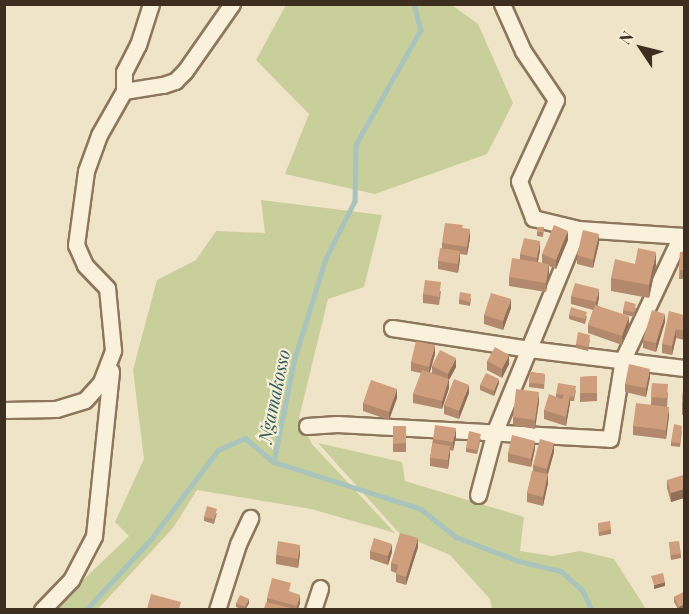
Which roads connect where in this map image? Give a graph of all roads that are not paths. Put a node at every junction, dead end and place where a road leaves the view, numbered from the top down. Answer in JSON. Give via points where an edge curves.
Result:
{"nodes":[{"id":1,"x":151,"y":4,"type":"edge"},
{"id":2,"x":232,"y":4,"type":"edge"},
{"id":3,"x":502,"y":4,"type":"edge"},
{"id":4,"x":124,"y":91,"type":"junction"},
{"id":5,"x":578,"y":229,"type":"junction"},
{"id":6,"x":683,"y":236,"type":"edge"},
{"id":7,"x":392,"y":328,"type":"dead end"},
{"id":8,"x":529,"y":349,"type":"junction"},
{"id":9,"x":113,"y":350,"type":"junction"},
{"id":10,"x":623,"y":359,"type":"junction"},
{"id":11,"x":684,"y":368,"type":"edge"},
{"id":12,"x":4,"y":410,"type":"edge"},
{"id":13,"x":307,"y":426,"type":"dead end"},
{"id":14,"x":495,"y":431,"type":"junction"},
{"id":15,"x":478,"y":495,"type":"dead end"},
{"id":16,"x":250,"y":518,"type":"dead end"},
{"id":17,"x":320,"y":588,"type":"dead end"},
{"id":18,"x":42,"y":609,"type":"edge"},
{"id":19,"x":217,"y":609,"type":"edge"},
{"id":20,"x":314,"y":609,"type":"edge"}],
"edges":[{"from":1,"to":4,"type":"street","via":[[138,45],[124,72]]},
{"from":2,"to":4,"type":"street","via":[[175,81]]},
{"from":3,"to":5,"type":"street","via":[[522,51],[556,100],[519,181],[533,218]]},
{"from":4,"to":9,"type":"street","via":[[99,135],[86,171],[76,245],[85,265],[107,288]]},
{"from":5,"to":6,"type":"street"},
{"from":5,"to":8,"type":"street"},
{"from":6,"to":10,"type":"street"},
{"from":7,"to":8,"type":"street"},
{"from":8,"to":10,"type":"street"},
{"from":8,"to":14,"type":"street"},
{"from":9,"to":12,"type":"street","via":[[101,382],[85,400],[56,409]]},
{"from":9,"to":18,"type":"street","via":[[94,536],[71,580]]},
{"from":10,"to":11,"type":"street"},
{"from":10,"to":14,"type":"street","via":[[610,439]]},
{"from":13,"to":14,"type":"street"},
{"from":14,"to":15,"type":"street"},
{"from":16,"to":19,"type":"street"},
{"from":17,"to":20,"type":"street"}]}
